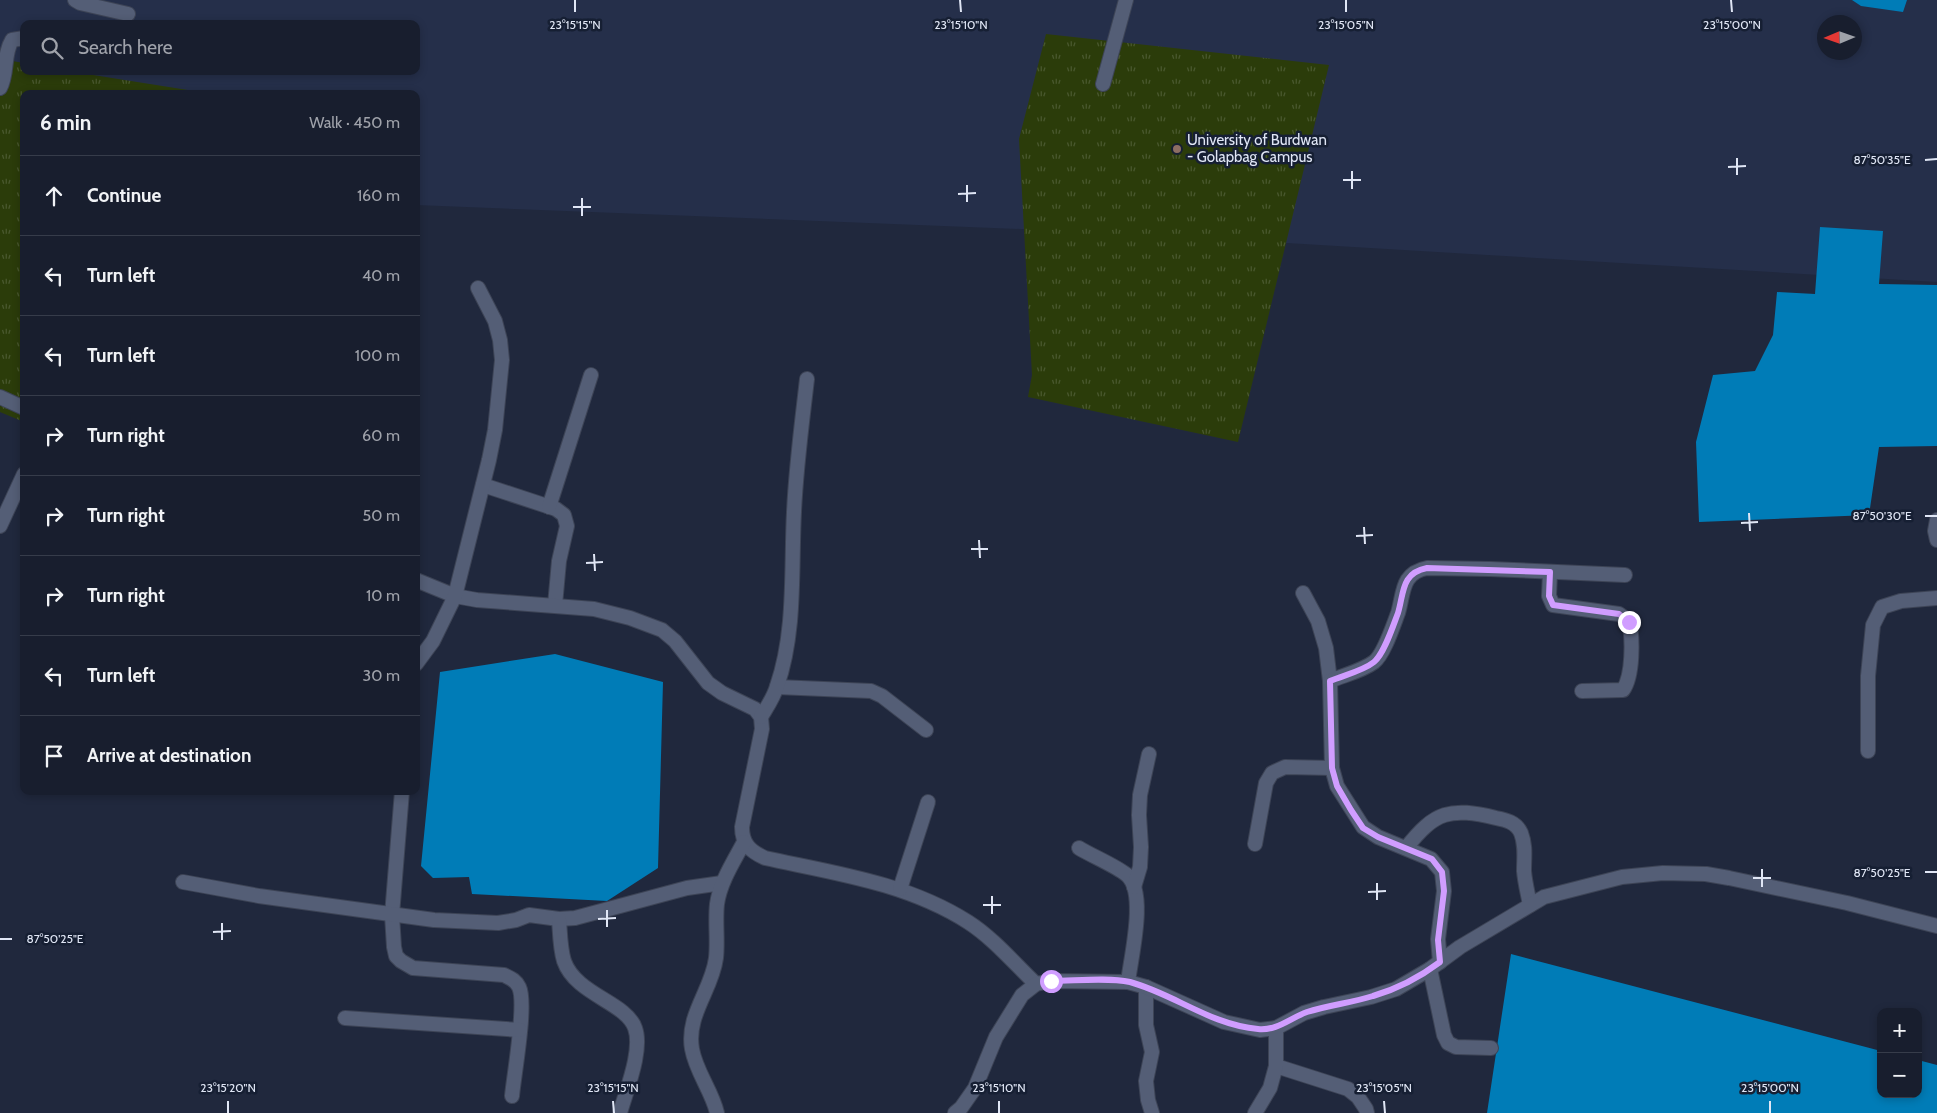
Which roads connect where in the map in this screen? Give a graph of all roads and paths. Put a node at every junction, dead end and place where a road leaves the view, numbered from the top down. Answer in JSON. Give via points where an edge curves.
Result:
{"nodes":[{"id":1,"x":75,"y":0,"type":"edge"},
{"id":2,"x":1126,"y":0,"type":"edge"},
{"id":3,"x":128,"y":14,"type":"dead end"},
{"id":4,"x":20,"y":39,"type":"edge"},
{"id":5,"x":1103,"y":84,"type":"dead end"},
{"id":6,"x":0,"y":88,"type":"edge"},
{"id":7,"x":478,"y":288,"type":"dead end"},
{"id":8,"x":590,"y":375,"type":"dead end"},
{"id":9,"x":807,"y":379,"type":"dead end"},
{"id":10,"x":0,"y":397,"type":"edge"},
{"id":11,"x":20,"y":406,"type":"edge"},
{"id":12,"x":20,"y":483,"type":"edge"},
{"id":13,"x":483,"y":485,"type":"junction"},
{"id":14,"x":549,"y":507,"type":"junction"},
{"id":15,"x":1937,"y":520,"type":"edge"},
{"id":16,"x":0,"y":526,"type":"edge"},
{"id":17,"x":1937,"y":540,"type":"edge"},
{"id":18,"x":1550,"y":572,"type":"junction"},
{"id":19,"x":1625,"y":575,"type":"dead end"},
{"id":20,"x":420,"y":582,"type":"edge"},
{"id":21,"x":1303,"y":593,"type":"dead end"},
{"id":22,"x":455,"y":596,"type":"junction"},
{"id":23,"x":1937,"y":598,"type":"edge"},
{"id":24,"x":555,"y":605,"type":"junction"},
{"id":25,"x":420,"y":658,"type":"edge"},
{"id":26,"x":1330,"y":681,"type":"junction"},
{"id":27,"x":777,"y":687,"type":"junction"},
{"id":28,"x":1582,"y":690,"type":"dead end"},
{"id":29,"x":761,"y":717,"type":"junction"},
{"id":30,"x":926,"y":730,"type":"dead end"},
{"id":31,"x":1868,"y":751,"type":"dead end"},
{"id":32,"x":1149,"y":754,"type":"dead end"},
{"id":33,"x":1332,"y":768,"type":"junction"},
{"id":34,"x":402,"y":795,"type":"edge"},
{"id":35,"x":928,"y":802,"type":"dead end"},
{"id":36,"x":744,"y":842,"type":"junction"},
{"id":37,"x":1255,"y":844,"type":"dead end"},
{"id":38,"x":1079,"y":848,"type":"dead end"},
{"id":39,"x":1406,"y":848,"type":"junction"},
{"id":40,"x":183,"y":882,"type":"dead end"},
{"id":41,"x":722,"y":883,"type":"junction"},
{"id":42,"x":1134,"y":887,"type":"junction"},
{"id":43,"x":900,"y":889,"type":"junction"},
{"id":44,"x":1530,"y":905,"type":"junction"},
{"id":45,"x":392,"y":916,"type":"junction"},
{"id":46,"x":558,"y":919,"type":"junction"},
{"id":47,"x":1937,"y":926,"type":"edge"},
{"id":48,"x":1435,"y":966,"type":"junction"},
{"id":49,"x":1128,"y":982,"type":"junction"},
{"id":50,"x":1036,"y":984,"type":"junction"},
{"id":51,"x":1146,"y":987,"type":"junction"},
{"id":52,"x":345,"y":1018,"type":"dead end"},
{"id":53,"x":1276,"y":1028,"type":"junction"},
{"id":54,"x":520,"y":1030,"type":"junction"},
{"id":55,"x":1491,"y":1048,"type":"dead end"},
{"id":56,"x":1276,"y":1066,"type":"junction"},
{"id":57,"x":512,"y":1096,"type":"dead end"},
{"id":58,"x":961,"y":1111,"type":"edge"},
{"id":59,"x":620,"y":1113,"type":"edge"},
{"id":60,"x":717,"y":1113,"type":"edge"},
{"id":61,"x":1152,"y":1113,"type":"edge"},
{"id":62,"x":1255,"y":1113,"type":"edge"},
{"id":63,"x":1366,"y":1113,"type":"edge"}],
"edges":[{"from":1,"to":3,"type":"street"},
{"from":2,"to":5,"type":"street"},
{"from":4,"to":6,"type":"street","via":[[12,40],[7,48],[4,81]]},
{"from":7,"to":13,"type":"street","via":[[495,321],[502,360],[495,430]]},
{"from":8,"to":14,"type":"street"},
{"from":9,"to":27,"type":"street","via":[[794,512],[788,633]]},
{"from":10,"to":11,"type":"street"},
{"from":12,"to":16,"type":"street"},
{"from":13,"to":14,"type":"street"},
{"from":13,"to":22,"type":"street"},
{"from":14,"to":24,"type":"street","via":[[564,514],[567,526],[559,561]]},
{"from":15,"to":17,"type":"street"},
{"from":18,"to":19,"type":"street"},
{"from":18,"to":26,"type":"street","via":[[1419,570],[1404,585],[1398,613],[1381,654],[1373,663]]},
{"from":18,"to":28,"type":"street","via":[[1549,596],[1553,605],[1619,614],[1629,622],[1632,633],[1628,682],[1624,690]]},
{"from":20,"to":22,"type":"street"},
{"from":21,"to":26,"type":"street","via":[[1318,620]]},
{"from":22,"to":24,"type":"street"},
{"from":22,"to":25,"type":"street"},
{"from":23,"to":31,"type":"street","via":[[1901,601],[1882,607],[1874,625],[1868,676]]},
{"from":24,"to":29,"type":"street","via":[[594,609],[662,630],[675,641],[708,683],[755,709]]},
{"from":26,"to":33,"type":"street"},
{"from":27,"to":29,"type":"street"},
{"from":27,"to":30,"type":"street","via":[[871,691]]},
{"from":29,"to":36,"type":"street","via":[[762,729],[742,827]]},
{"from":32,"to":42,"type":"street","via":[[1140,795],[1140,867]]},
{"from":33,"to":37,"type":"street","via":[[1285,767],[1272,773],[1266,783]]},
{"from":33,"to":39,"type":"street","via":[[1337,786],[1363,828]]},
{"from":34,"to":45,"type":"street"},
{"from":35,"to":43,"type":"street"},
{"from":36,"to":41,"type":"street"},
{"from":36,"to":43,"type":"street","via":[[752,852],[764,858]]},
{"from":38,"to":42,"type":"street","via":[[1126,874]]},
{"from":39,"to":44,"type":"street","via":[[1422,829],[1449,812],[1474,812],[1511,821],[1520,832],[1525,847],[1525,883]]},
{"from":39,"to":48,"type":"street","via":[[1432,859],[1442,872],[1444,891]]},
{"from":40,"to":45,"type":"street"},
{"from":41,"to":46,"type":"street","via":[[687,888],[575,918]]},
{"from":41,"to":60,"type":"street","via":[[717,903],[716,958],[695,1014],[691,1036],[692,1051]]},
{"from":42,"to":49,"type":"street","via":[[1138,904]]},
{"from":43,"to":50,"type":"street","via":[[967,922],[986,935]]},
{"from":44,"to":47,"type":"street","via":[[1544,897],[1622,877],[1663,873],[1706,874],[1847,903]]},
{"from":44,"to":48,"type":"street"},
{"from":45,"to":46,"type":"street","via":[[498,922],[516,920],[529,914]]},
{"from":45,"to":54,"type":"street","via":[[396,956],[413,968],[504,975],[517,983],[522,996]]},
{"from":46,"to":59,"type":"street","via":[[564,961],[572,976],[625,1014],[635,1027],[637,1046]]},
{"from":48,"to":53,"type":"street","via":[[1396,989],[1304,1013]]},
{"from":48,"to":55,"type":"street","via":[[1444,1035],[1448,1043],[1456,1047]]},
{"from":49,"to":50,"type":"street","via":[[1051,981]]},
{"from":49,"to":51,"type":"street"},
{"from":50,"to":58,"type":"street","via":[[1022,995],[996,1037],[975,1088]]},
{"from":51,"to":53,"type":"street","via":[[1224,1022],[1260,1030]]},
{"from":51,"to":61,"type":"street","via":[[1146,1025],[1152,1052],[1146,1082]]},
{"from":52,"to":54,"type":"street"},
{"from":53,"to":56,"type":"street"},
{"from":54,"to":57,"type":"street"},
{"from":56,"to":62,"type":"street","via":[[1270,1088]]},
{"from":56,"to":63,"type":"street","via":[[1348,1089],[1358,1097]]}]}
